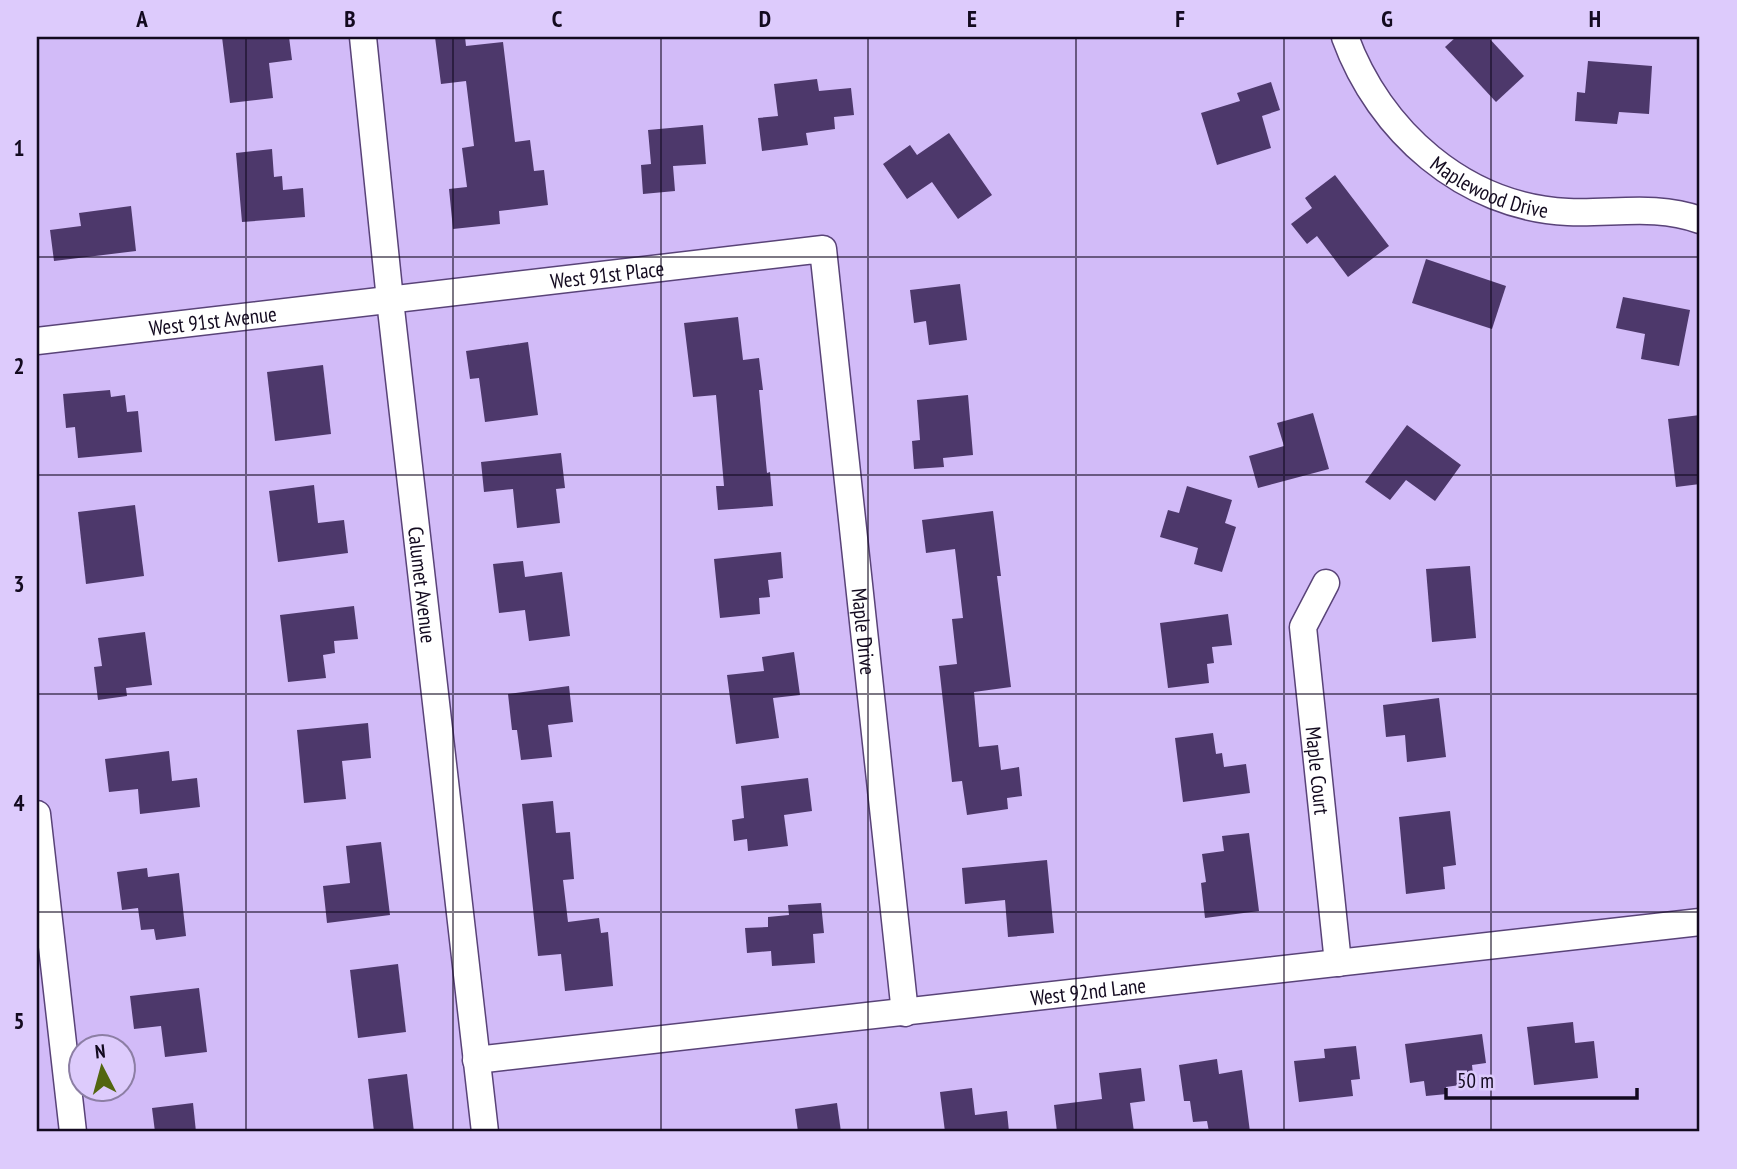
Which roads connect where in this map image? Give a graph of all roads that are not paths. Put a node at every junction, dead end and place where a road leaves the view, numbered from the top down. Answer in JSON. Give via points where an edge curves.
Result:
{"nodes":[{"id":1,"x":363,"y":37,"type":"edge"},
{"id":2,"x":1345,"y":37,"type":"edge"},
{"id":3,"x":1700,"y":220,"type":"edge"},
{"id":4,"x":823,"y":249,"type":"joint"},
{"id":5,"x":390,"y":300,"type":"junction"},
{"id":6,"x":37,"y":341,"type":"edge"},
{"id":7,"x":1326,"y":583,"type":"dead end"},
{"id":8,"x":37,"y":814,"type":"edge"},
{"id":9,"x":1700,"y":922,"type":"edge"},
{"id":10,"x":1338,"y":963,"type":"junction"},
{"id":11,"x":905,"y":1013,"type":"junction"},
{"id":12,"x":476,"y":1060,"type":"junction"},
{"id":13,"x":73,"y":1132,"type":"edge"},
{"id":14,"x":485,"y":1132,"type":"edge"}],
"edges":[{"from":1,"to":5,"type":"street","name":"Calumet Avenue"},
{"from":2,"to":3,"type":"street","name":"Maplewood Drive","via":[[1362,75],[1392,121],[1413,145],[1470,185],[1539,208],[1587,213],[1642,209]]},
{"from":4,"to":5,"type":"street","name":"West 91st Place"},
{"from":4,"to":11,"type":"street","name":"Maple Drive"},
{"from":5,"to":6,"type":"street","name":"West 91st Avenue"},
{"from":5,"to":12,"type":"street","name":"Calumet Avenue"},
{"from":7,"to":10,"type":"street","name":"Maple Court","via":[[1303,627]]},
{"from":8,"to":13,"type":"street"},
{"from":9,"to":10,"type":"street","name":"West 92nd Lane"},
{"from":10,"to":11,"type":"street","name":"West 92nd Lane"},
{"from":11,"to":12,"type":"street","name":"West 92nd Lane"},
{"from":12,"to":14,"type":"street","name":"Calumet Avenue"}]}
